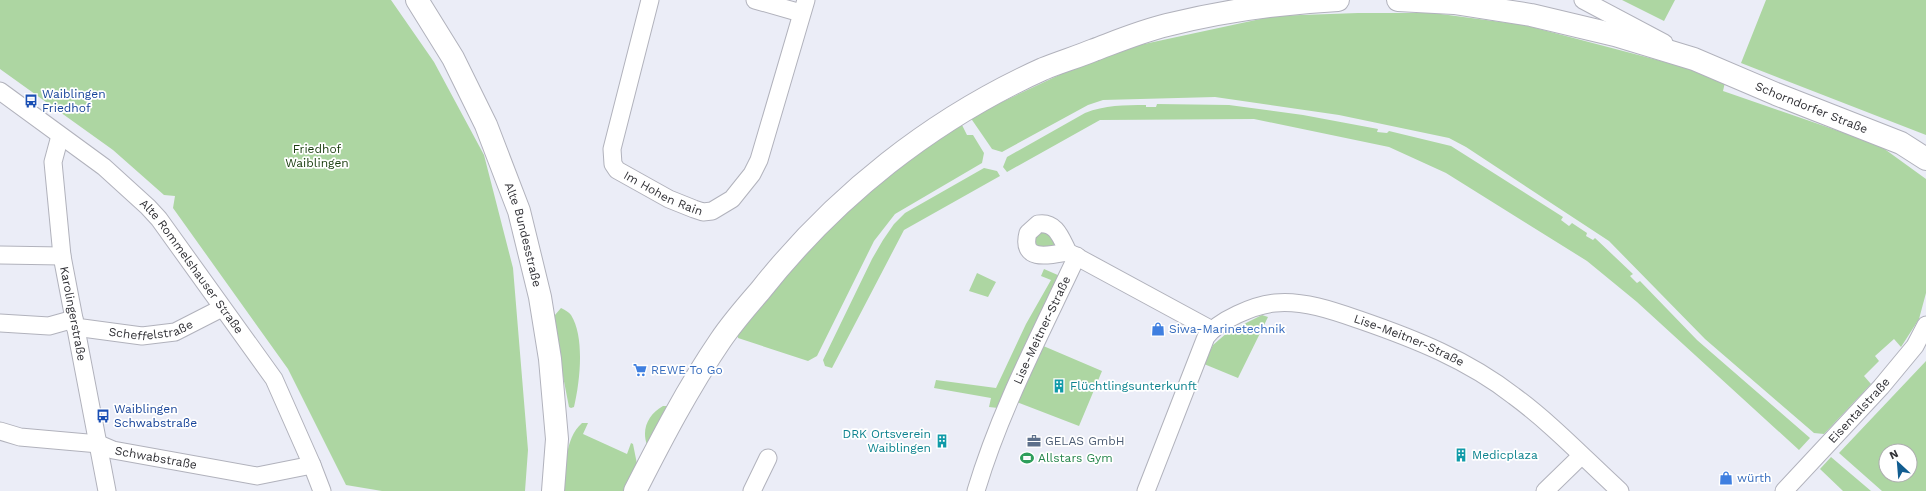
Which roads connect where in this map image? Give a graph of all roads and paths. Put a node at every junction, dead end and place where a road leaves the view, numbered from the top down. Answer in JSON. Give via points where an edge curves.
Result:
{"nodes":[{"id":1,"x":417,"y":0,"type":"edge"},
{"id":2,"x":650,"y":0,"type":"edge"},
{"id":3,"x":755,"y":0,"type":"edge"},
{"id":4,"x":1338,"y":0,"type":"edge"},
{"id":5,"x":1398,"y":0,"type":"edge"},
{"id":6,"x":1583,"y":0,"type":"edge"},
{"id":7,"x":803,"y":6,"type":"edge"},
{"id":8,"x":1524,"y":7,"type":"edge"},
{"id":9,"x":1694,"y":59,"type":"junction"},
{"id":10,"x":0,"y":91,"type":"edge"},
{"id":11,"x":60,"y":136,"type":"junction"},
{"id":12,"x":1926,"y":160,"type":"edge"},
{"id":13,"x":0,"y":255,"type":"edge"},
{"id":14,"x":62,"y":256,"type":"junction"},
{"id":15,"x":222,"y":308,"type":"junction"},
{"id":16,"x":0,"y":323,"type":"edge"},
{"id":17,"x":74,"y":323,"type":"junction"},
{"id":18,"x":1926,"y":325,"type":"edge"},
{"id":19,"x":1212,"y":330,"type":"junction"},
{"id":20,"x":0,"y":432,"type":"edge"},
{"id":21,"x":99,"y":444,"type":"junction"},
{"id":22,"x":1581,"y":456,"type":"junction"},
{"id":23,"x":768,"y":458,"type":"dead end"},
{"id":24,"x":312,"y":465,"type":"junction"},
{"id":25,"x":107,"y":491,"type":"edge"},
{"id":26,"x":322,"y":491,"type":"edge"},
{"id":27,"x":553,"y":491,"type":"edge"},
{"id":28,"x":635,"y":491,"type":"edge"},
{"id":29,"x":752,"y":491,"type":"edge"},
{"id":30,"x":976,"y":491,"type":"edge"},
{"id":31,"x":1146,"y":491,"type":"edge"},
{"id":32,"x":1545,"y":491,"type":"edge"},
{"id":33,"x":1620,"y":491,"type":"edge"},
{"id":34,"x":1784,"y":491,"type":"edge"}],
"edges":[{"from":1,"to":27,"type":"main road","name":"Alte Bundesstraße","via":[[453,58],[486,124],[519,211],[540,297],[550,359],[557,425]]},
{"from":2,"to":7,"type":"street","name":"Im Hohen Rain","via":[[612,149],[613,164],[617,170],[669,198],[703,212],[712,211],[732,199],[752,174],[763,147]]},
{"from":3,"to":7,"type":"street","name":"Im Hohen Rain"},
{"from":4,"to":28,"type":"main road","via":[[1284,3],[1210,15],[1165,25],[1124,39],[1043,70],[962,111],[899,154],[856,189],[806,237],[785,259],[721,339],[687,394]]},
{"from":5,"to":8,"type":"main road","name":"Schorndorfer Straße"},
{"from":6,"to":9,"type":"street","name":"Schorndorfer Straße"},
{"from":8,"to":9,"type":"main road","name":"Schorndorfer Straße"},
{"from":9,"to":12,"type":"main road","name":"Schorndorfer Straße","via":[[1901,142]]},
{"from":10,"to":11,"type":"street","name":"Alte Rommelshauser Straße"},
{"from":11,"to":14,"type":"street","name":"Karolingerstraße","via":[[53,162]]},
{"from":11,"to":15,"type":"street","name":"Alte Rommelshauser Straße","via":[[104,167],[148,206]]},
{"from":13,"to":14,"type":"street"},
{"from":14,"to":17,"type":"street","name":"Karolingerstraße"},
{"from":15,"to":17,"type":"street","name":"Scheffelstraße","via":[[175,332],[142,336]]},
{"from":15,"to":24,"type":"street","name":"Alte Rommelshauser Straße","via":[[274,379]]},
{"from":16,"to":17,"type":"street","name":"Scheffelstraße","via":[[49,326]]},
{"from":17,"to":21,"type":"street","name":"Karolingerstraße"},
{"from":18,"to":34,"type":"street","name":"Eisentalstraße","via":[[1915,346],[1886,381]]},
{"from":19,"to":22,"type":"street","name":"Lise-Meitner-Straße","via":[[1246,311],[1274,303],[1312,306],[1357,319],[1437,349],[1497,384],[1542,419]]},
{"from":19,"to":30,"type":"street","name":"Lise-Meitner-Straße","via":[[1072,254],[982,469]]},
{"from":19,"to":31,"type":"street","name":"Lise-Meitner-Straße","via":[[1202,345]]},
{"from":20,"to":21,"type":"street","name":"Schwabstraße","via":[[20,437]]},
{"from":21,"to":24,"type":"street","name":"Schwabstraße","via":[[113,450],[257,476]]},
{"from":21,"to":25,"type":"street","name":"Karolingerstraße"},
{"from":22,"to":32,"type":"street"},
{"from":22,"to":33,"type":"street","name":"Lise-Meitner-Straße"},
{"from":23,"to":29,"type":"street"},
{"from":24,"to":26,"type":"street","name":"Alte Rommelshauser Straße"}]}
